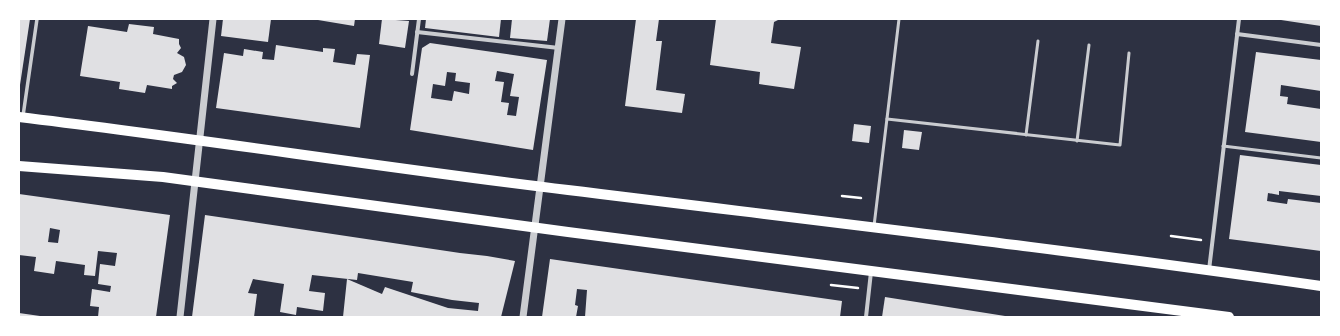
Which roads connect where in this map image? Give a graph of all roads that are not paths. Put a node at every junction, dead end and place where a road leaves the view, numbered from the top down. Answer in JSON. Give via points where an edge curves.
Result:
{"nodes":[{"id":1,"x":37,"y":19,"type":"edge"},
{"id":2,"x":213,"y":19,"type":"edge"},
{"id":3,"x":419,"y":19,"type":"edge"},
{"id":4,"x":562,"y":19,"type":"edge"},
{"id":5,"x":899,"y":19,"type":"edge"},
{"id":6,"x":1238,"y":19,"type":"edge"},
{"id":7,"x":417,"y":32,"type":"junction"},
{"id":8,"x":1237,"y":34,"type":"junction"},
{"id":9,"x":1038,"y":41,"type":"dead end"},
{"id":10,"x":1089,"y":45,"type":"dead end"},
{"id":11,"x":1321,"y":45,"type":"edge"},
{"id":12,"x":558,"y":48,"type":"junction"},
{"id":13,"x":1129,"y":53,"type":"dead end"},
{"id":14,"x":412,"y":74,"type":"dead end"},
{"id":15,"x":21,"y":117,"type":"edge"},
{"id":16,"x":887,"y":119,"type":"junction"},
{"id":17,"x":1026,"y":135,"type":"junction"},
{"id":18,"x":199,"y":140,"type":"junction"},
{"id":19,"x":1077,"y":141,"type":"junction"},
{"id":20,"x":1223,"y":146,"type":"junction"},
{"id":21,"x":1321,"y":158,"type":"edge"},
{"id":22,"x":19,"y":166,"type":"edge"},
{"id":23,"x":196,"y":181,"type":"junction"},
{"id":24,"x":540,"y":187,"type":"junction"},
{"id":25,"x":874,"y":226,"type":"junction"},
{"id":26,"x":534,"y":227,"type":"junction"},
{"id":27,"x":1209,"y":270,"type":"junction"},
{"id":28,"x":871,"y":271,"type":"junction"},
{"id":29,"x":1321,"y":286,"type":"edge"},
{"id":30,"x":1192,"y":314,"type":"edge"},
{"id":31,"x":180,"y":317,"type":"edge"},
{"id":32,"x":523,"y":317,"type":"edge"},
{"id":33,"x":866,"y":317,"type":"edge"},
{"id":34,"x":1229,"y":317,"type":"edge"}],
"edges":[{"from":1,"to":15,"type":"street"},
{"from":2,"to":18,"type":"street"},
{"from":3,"to":7,"type":"street"},
{"from":4,"to":12,"type":"street"},
{"from":5,"to":16,"type":"lane"},
{"from":6,"to":8,"type":"street"},
{"from":7,"to":12,"type":"street"},
{"from":7,"to":14,"type":"street"},
{"from":8,"to":11,"type":"street"},
{"from":8,"to":20,"type":"street"},
{"from":9,"to":17,"type":"lane"},
{"from":10,"to":19,"type":"lane"},
{"from":12,"to":24,"type":"street"},
{"from":13,"to":19,"type":"lane","via":[[1120,145]]},
{"from":15,"to":18,"type":"main road"},
{"from":16,"to":17,"type":"lane"},
{"from":16,"to":25,"type":"lane"},
{"from":17,"to":19,"type":"lane"},
{"from":18,"to":23,"type":"street"},
{"from":18,"to":24,"type":"main road"},
{"from":20,"to":21,"type":"lane"},
{"from":20,"to":27,"type":"street"},
{"from":22,"to":23,"type":"main road"},
{"from":23,"to":26,"type":"main road"},
{"from":23,"to":31,"type":"street"},
{"from":24,"to":25,"type":"main road"},
{"from":24,"to":26,"type":"street"},
{"from":25,"to":27,"type":"main road"},
{"from":26,"to":28,"type":"main road"},
{"from":26,"to":32,"type":"street"},
{"from":27,"to":29,"type":"main road"},
{"from":28,"to":30,"type":"main road"},
{"from":28,"to":33,"type":"street"},
{"from":30,"to":34,"type":"main road"}]}
